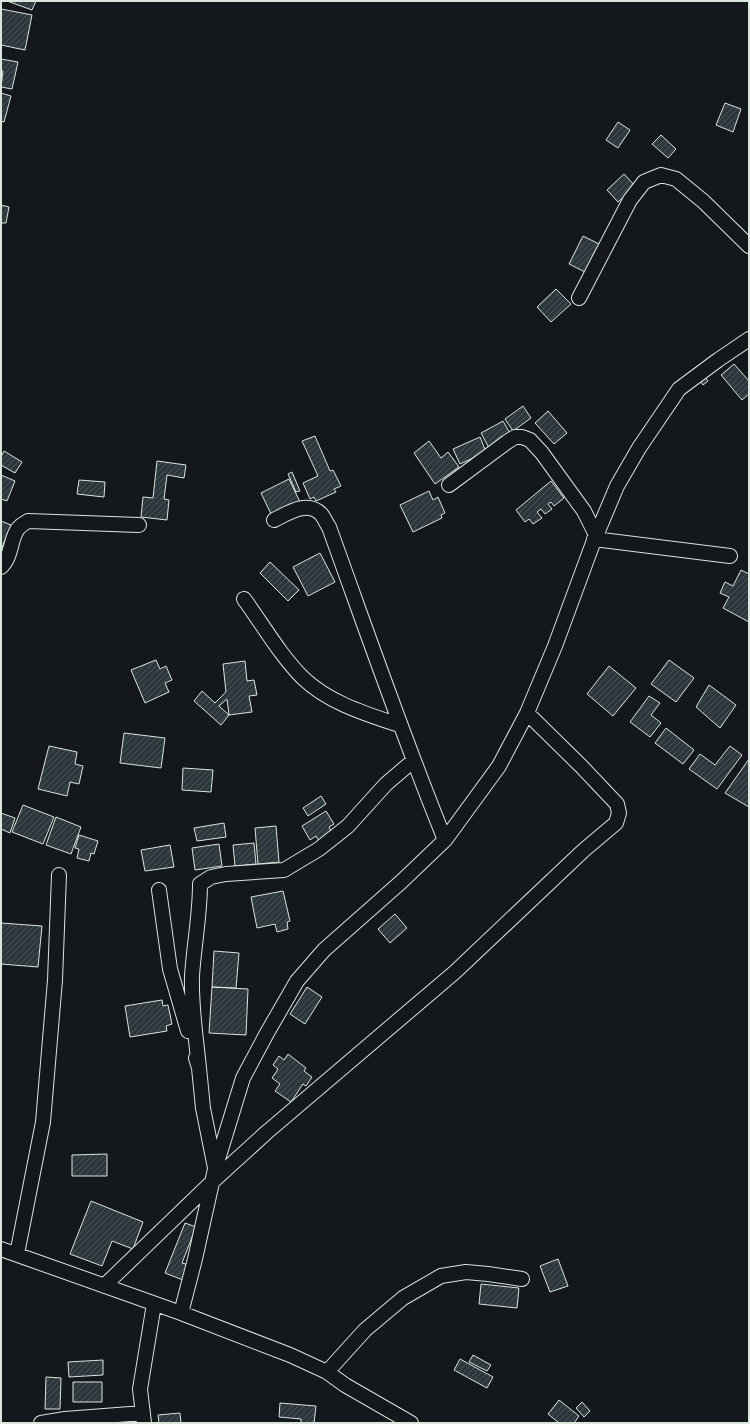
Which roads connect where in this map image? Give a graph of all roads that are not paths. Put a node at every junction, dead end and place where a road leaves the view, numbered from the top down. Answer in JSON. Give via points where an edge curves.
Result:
{"nodes":[{"id":1,"x":749,"y":246,"type":"edge"},
{"id":2,"x":579,"y":298,"type":"dead end"},
{"id":3,"x":749,"y":339,"type":"edge"},
{"id":4,"x":449,"y":485,"type":"dead end"},
{"id":5,"x":274,"y":520,"type":"dead end"},
{"id":6,"x":139,"y":524,"type":"dead end"},
{"id":7,"x":595,"y":537,"type":"junction"},
{"id":8,"x":730,"y":556,"type":"dead end"},
{"id":9,"x":1,"y":567,"type":"edge"},
{"id":10,"x":244,"y":599,"type":"dead end"},
{"id":11,"x":527,"y":713,"type":"junction"},
{"id":12,"x":399,"y":725,"type":"junction"},
{"id":13,"x":413,"y":761,"type":"junction"},
{"id":14,"x":445,"y":840,"type":"junction"},
{"id":15,"x":59,"y":876,"type":"dead end"},
{"id":16,"x":159,"y":890,"type":"dead end"},
{"id":17,"x":199,"y":1068,"type":"junction"},
{"id":18,"x":214,"y":1175,"type":"junction"},
{"id":19,"x":1,"y":1248,"type":"edge"},
{"id":20,"x":17,"y":1254,"type":"junction"},
{"id":21,"x":522,"y":1279,"type":"dead end"},
{"id":22,"x":104,"y":1286,"type":"junction"},
{"id":23,"x":154,"y":1304,"type":"junction"},
{"id":24,"x":181,"y":1313,"type":"junction"},
{"id":25,"x":327,"y":1372,"type":"junction"},
{"id":26,"x":143,"y":1418,"type":"edge"},
{"id":27,"x":41,"y":1423,"type":"edge"},
{"id":28,"x":411,"y":1423,"type":"edge"}],
"edges":[{"from":1,"to":2,"type":"street","via":[[703,201],[676,179],[660,175],[644,182],[630,200]]},
{"from":3,"to":7,"type":"street","via":[[679,389],[617,486]]},
{"from":4,"to":7,"type":"street","via":[[515,437],[530,440],[584,511]]},
{"from":5,"to":12,"type":"street","via":[[295,509],[307,508],[321,514],[329,527]]},
{"from":6,"to":9,"type":"street","via":[[28,522],[16,531],[8,556]]},
{"from":7,"to":8,"type":"street"},
{"from":7,"to":11,"type":"street","via":[[568,615]]},
{"from":10,"to":12,"type":"street","via":[[291,665],[305,679],[355,710]]},
{"from":11,"to":14,"type":"street","via":[[499,766]]},
{"from":11,"to":18,"type":"street","via":[[617,804],[616,823],[455,972]]},
{"from":12,"to":13,"type":"street"},
{"from":13,"to":14,"type":"street"},
{"from":13,"to":17,"type":"street","via":[[386,784],[348,826],[319,849],[284,870],[226,874],[211,877],[200,884],[192,975],[192,1004]]},
{"from":14,"to":18,"type":"street","via":[[324,950],[297,981],[243,1078]]},
{"from":15,"to":20,"type":"street","via":[[55,980],[43,1122]]},
{"from":16,"to":17,"type":"street","via":[[170,969]]},
{"from":17,"to":18,"type":"street"},
{"from":18,"to":22,"type":"street"},
{"from":18,"to":24,"type":"street"},
{"from":19,"to":20,"type":"street"},
{"from":20,"to":22,"type":"street"},
{"from":21,"to":25,"type":"street","via":[[466,1272],[441,1276],[403,1298],[365,1330]]},
{"from":22,"to":23,"type":"street"},
{"from":23,"to":24,"type":"street"},
{"from":23,"to":26,"type":"street","via":[[140,1389]]},
{"from":24,"to":25,"type":"street"},
{"from":25,"to":28,"type":"street"},
{"from":26,"to":27,"type":"street","via":[[65,1419]]}]}
